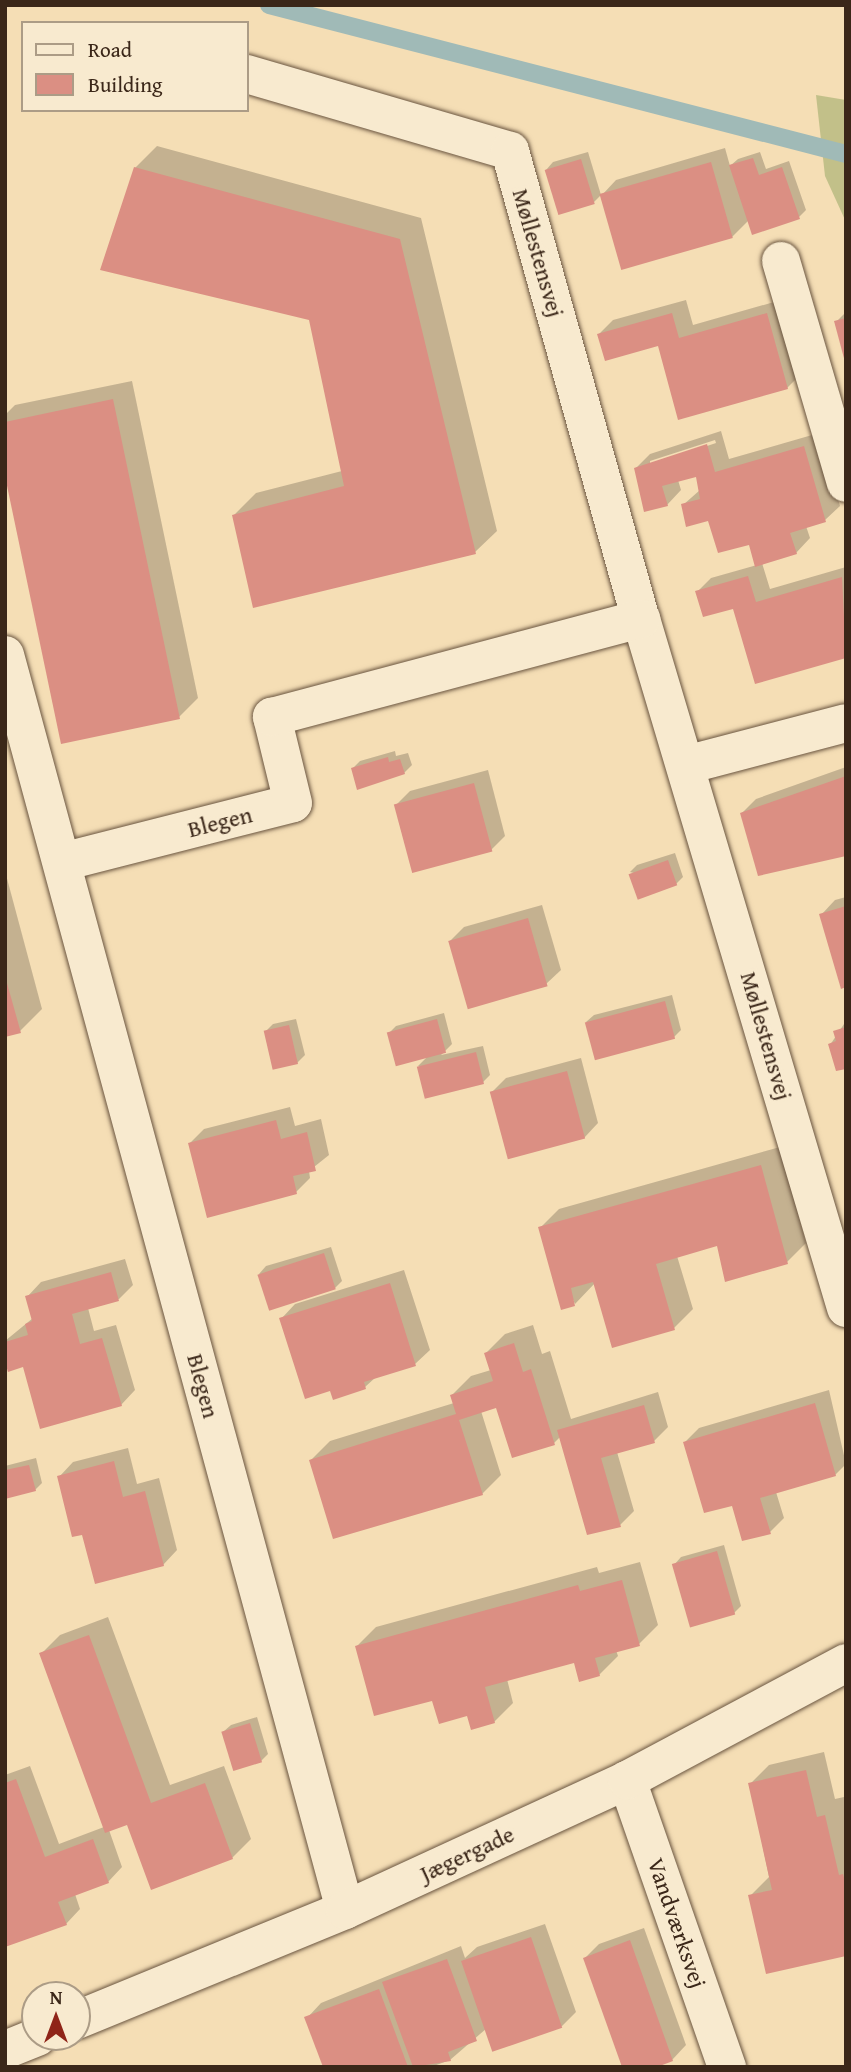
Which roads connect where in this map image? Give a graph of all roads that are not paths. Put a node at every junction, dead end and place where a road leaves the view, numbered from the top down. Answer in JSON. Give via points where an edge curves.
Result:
{"nodes":[{"id":1,"x":248,"y":74,"type":"edge"},
{"id":2,"x":781,"y":261,"type":"dead end"},
{"id":3,"x":846,"y":483,"type":"edge"},
{"id":4,"x":641,"y":619,"type":"junction"},
{"id":5,"x":5,"y":655,"type":"edge"},
{"id":6,"x":846,"y":723,"type":"edge"},
{"id":7,"x":686,"y":765,"type":"junction"},
{"id":8,"x":62,"y":862,"type":"junction"},
{"id":9,"x":846,"y":1308,"type":"edge"},
{"id":10,"x":846,"y":1663,"type":"edge"},
{"id":11,"x":627,"y":1780,"type":"junction"},
{"id":12,"x":345,"y":1910,"type":"junction"},
{"id":13,"x":91,"y":2014,"type":"edge"},
{"id":14,"x":727,"y":2067,"type":"edge"}],
"edges":[{"from":1,"to":4,"type":"street","name":"Møllestensvej","via":[[510,151]]},
{"from":2,"to":3,"type":"street"},
{"from":4,"to":7,"type":"street","name":"Møllestensvej"},
{"from":4,"to":8,"type":"street","name":"Blegen","via":[[272,717],[293,803]]},
{"from":5,"to":8,"type":"street","name":"Blegen"},
{"from":6,"to":7,"type":"street"},
{"from":7,"to":9,"type":"street","name":"Møllestensvej"},
{"from":8,"to":12,"type":"street","name":"Blegen"},
{"from":10,"to":11,"type":"street","name":"Jægergade"},
{"from":11,"to":12,"type":"street","name":"Jægergade"},
{"from":11,"to":14,"type":"street","name":"Vandværksvej"},
{"from":12,"to":13,"type":"street","name":"Jægergade"}]}
